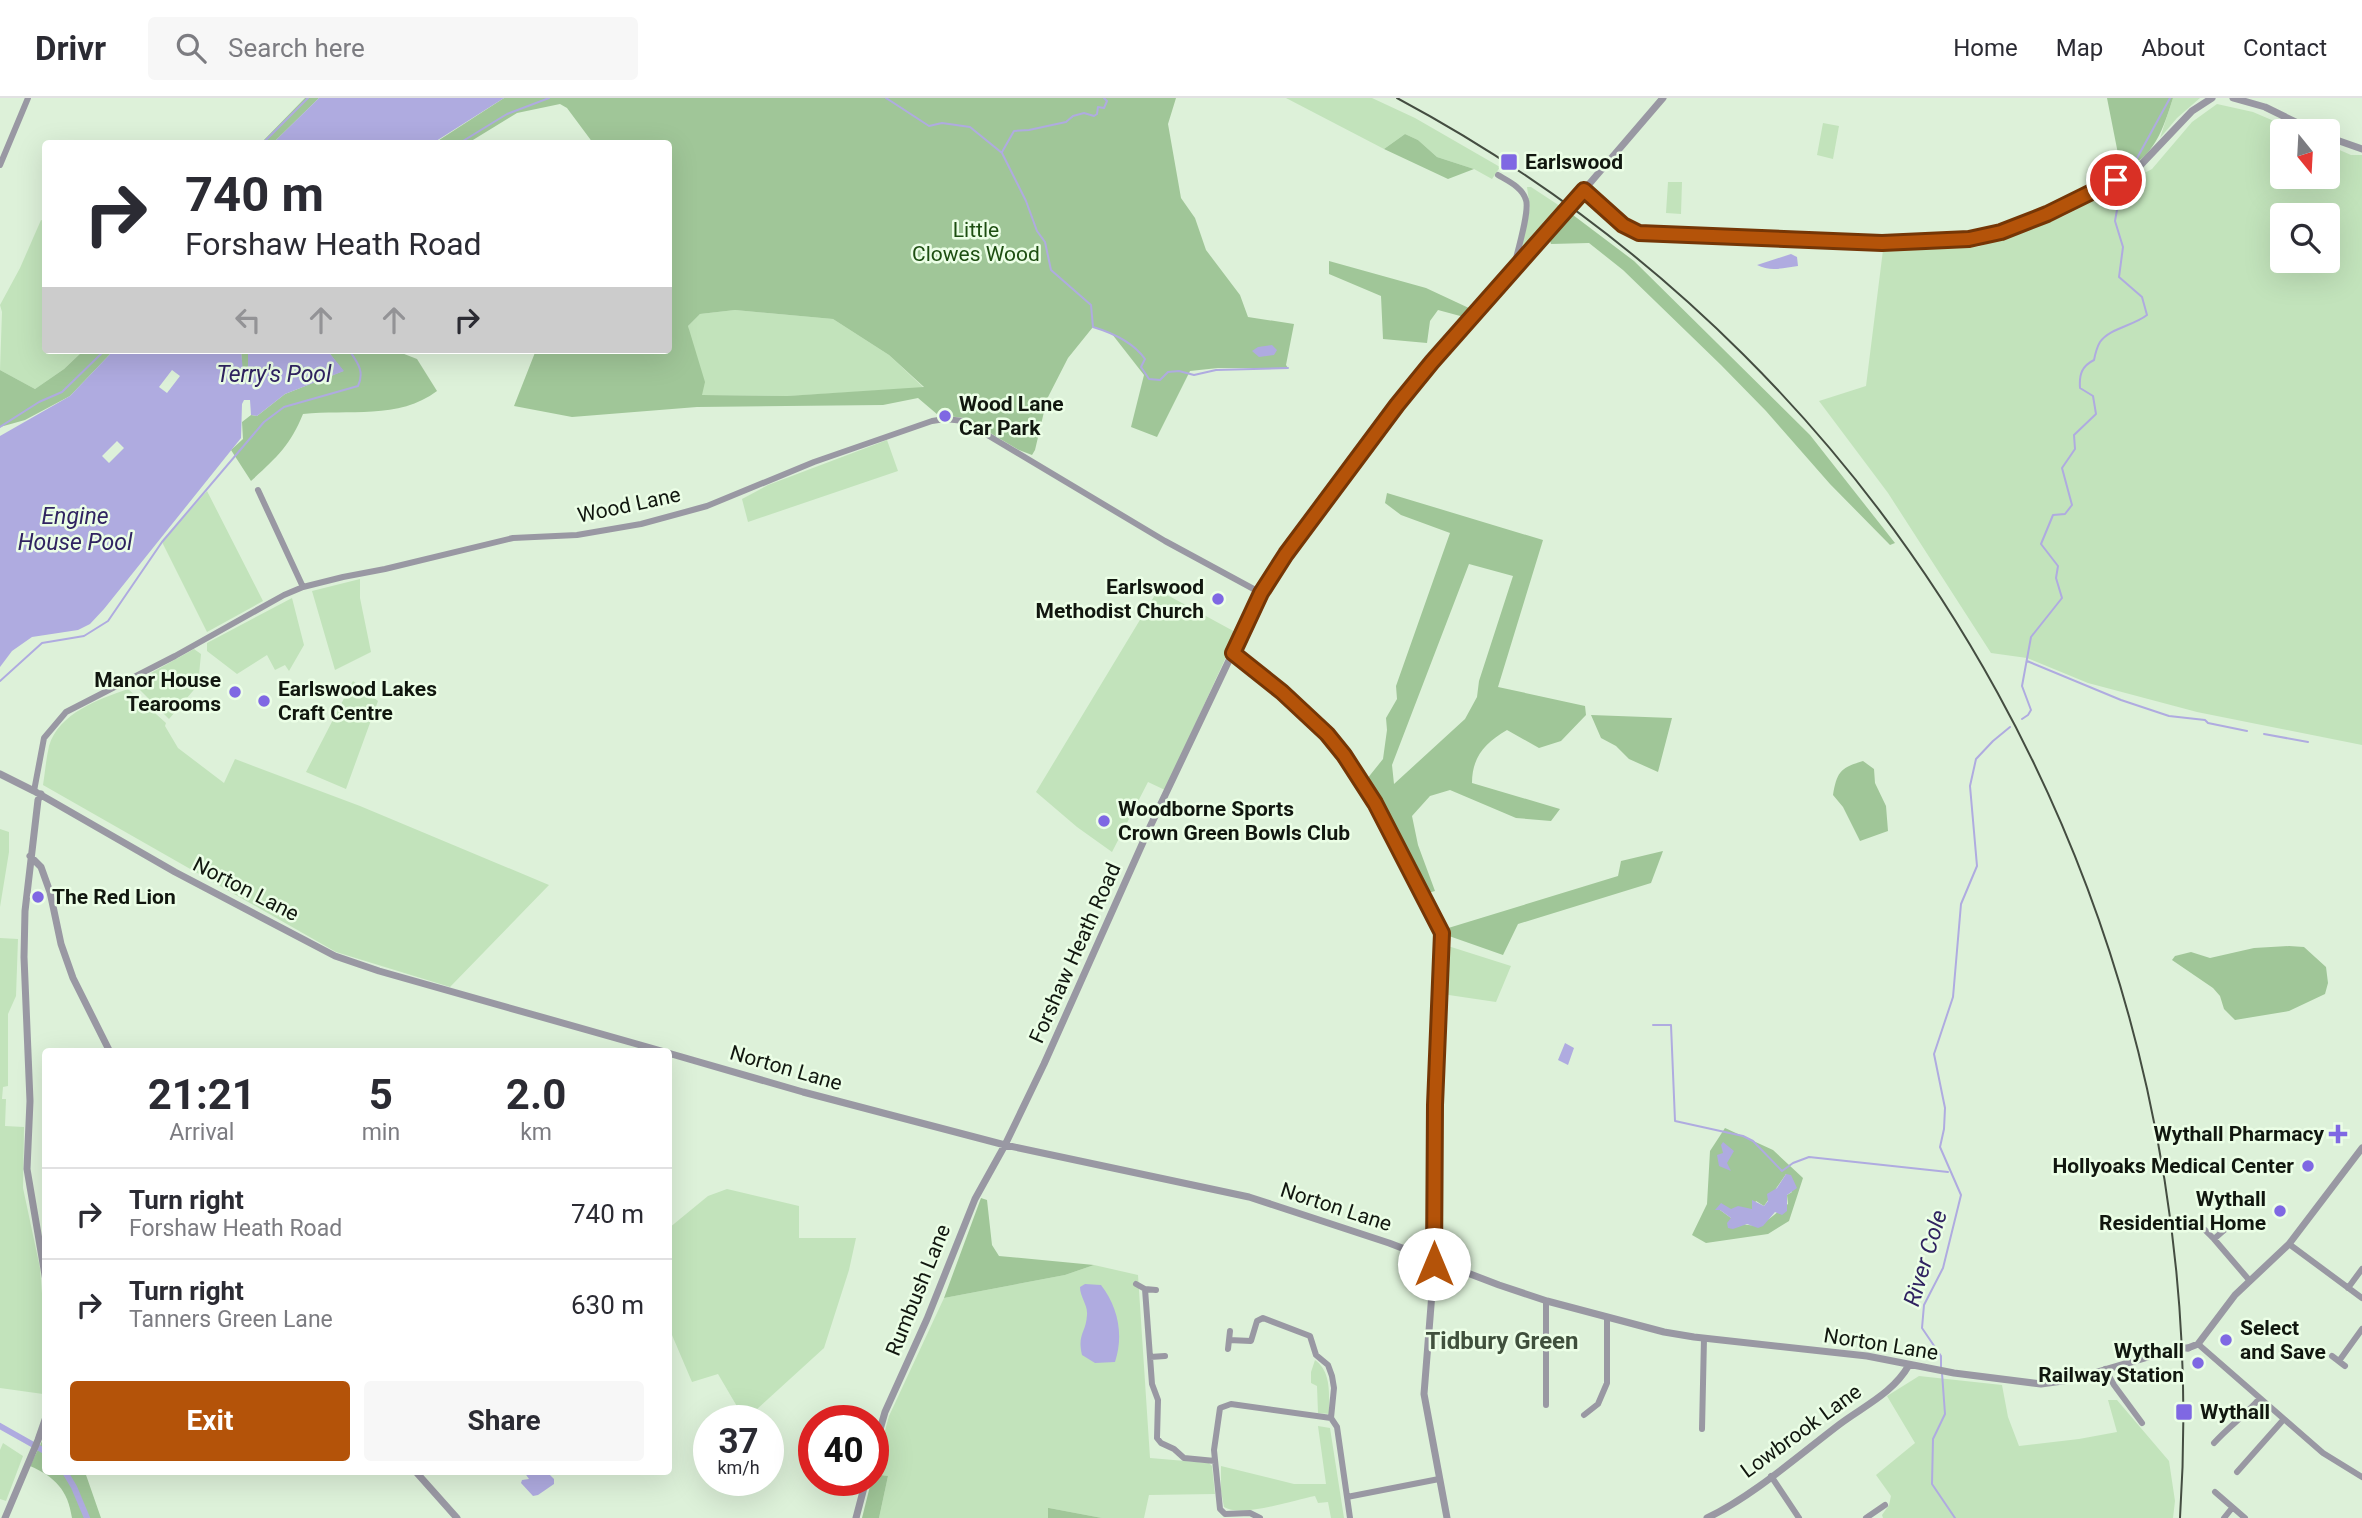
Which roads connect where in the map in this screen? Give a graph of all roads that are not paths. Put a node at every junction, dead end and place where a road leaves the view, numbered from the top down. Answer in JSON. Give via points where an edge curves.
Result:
{"nodes":[{"id":1,"x":29,"y":98,"type":"edge"},
{"id":2,"x":1663,"y":98,"type":"edge"},
{"id":3,"x":2212,"y":98,"type":"edge"},
{"id":4,"x":2233,"y":98,"type":"edge"},
{"id":5,"x":2290,"y":119,"type":"edge"},
{"id":6,"x":2340,"y":141,"type":"edge"},
{"id":7,"x":2362,"y":149,"type":"edge"},
{"id":8,"x":0,"y":165,"type":"edge"},
{"id":9,"x":1498,"y":175,"type":"dead end"},
{"id":10,"x":1584,"y":190,"type":"junction"},
{"id":11,"x":1512,"y":272,"type":"junction"},
{"id":12,"x":258,"y":490,"type":"dead end"},
{"id":13,"x":303,"y":587,"type":"junction"},
{"id":14,"x":1261,"y":593,"type":"junction"},
{"id":15,"x":1233,"y":653,"type":"junction"},
{"id":16,"x":0,"y":774,"type":"edge"},
{"id":17,"x":37,"y":792,"type":"junction"},
{"id":18,"x":30,"y":856,"type":"junction"},
{"id":19,"x":108,"y":1048,"type":"edge"},
{"id":20,"x":653,"y":1048,"type":"edge"},
{"id":21,"x":672,"y":1053,"type":"edge"},
{"id":22,"x":1005,"y":1145,"type":"junction"},
{"id":23,"x":2361,"y":1151,"type":"edge"},
{"id":24,"x":2230,"y":1225,"type":"dead end"},
{"id":25,"x":2205,"y":1230,"type":"dead end"},
{"id":26,"x":2214,"y":1239,"type":"junction"},
{"id":27,"x":2289,"y":1244,"type":"junction"},
{"id":28,"x":42,"y":1258,"type":"edge"},
{"id":29,"x":1434,"y":1259,"type":"junction"},
{"id":30,"x":2362,"y":1269,"type":"edge"},
{"id":31,"x":2250,"y":1281,"type":"junction"},
{"id":32,"x":1136,"y":1284,"type":"dead end"},
{"id":33,"x":2348,"y":1288,"type":"junction"},
{"id":34,"x":1144,"y":1289,"type":"junction"},
{"id":35,"x":1156,"y":1290,"type":"dead end"},
{"id":36,"x":2362,"y":1298,"type":"edge"},
{"id":37,"x":1546,"y":1301,"type":"junction"},
{"id":38,"x":1607,"y":1317,"type":"junction"},
{"id":39,"x":2362,"y":1329,"type":"edge"},
{"id":40,"x":1230,"y":1331,"type":"dead end"},
{"id":41,"x":1704,"y":1338,"type":"junction"},
{"id":42,"x":1229,"y":1340,"type":"junction"},
{"id":43,"x":2198,"y":1344,"type":"junction"},
{"id":44,"x":1228,"y":1349,"type":"dead end"},
{"id":45,"x":1166,"y":1356,"type":"dead end"},
{"id":46,"x":2332,"y":1356,"type":"dead end"},
{"id":47,"x":1150,"y":1357,"type":"junction"},
{"id":48,"x":1909,"y":1366,"type":"junction"},
{"id":49,"x":2105,"y":1368,"type":"junction"},
{"id":50,"x":2260,"y":1398,"type":"junction"},
{"id":51,"x":1598,"y":1404,"type":"junction"},
{"id":52,"x":888,"y":1405,"type":"edge"},
{"id":53,"x":1546,"y":1405,"type":"dead end"},
{"id":54,"x":1607,"y":1411,"type":"dead end"},
{"id":55,"x":1584,"y":1415,"type":"dead end"},
{"id":56,"x":1331,"y":1418,"type":"junction"},
{"id":57,"x":2284,"y":1419,"type":"junction"},
{"id":58,"x":2142,"y":1423,"type":"dead end"},
{"id":59,"x":42,"y":1428,"type":"edge"},
{"id":60,"x":1702,"y":1429,"type":"dead end"},
{"id":61,"x":2214,"y":1443,"type":"dead end"},
{"id":62,"x":1215,"y":1461,"type":"junction"},
{"id":63,"x":2237,"y":1472,"type":"dead end"},
{"id":64,"x":419,"y":1475,"type":"edge"},
{"id":65,"x":1771,"y":1476,"type":"junction"},
{"id":66,"x":2362,"y":1477,"type":"edge"},
{"id":67,"x":1439,"y":1479,"type":"junction"},
{"id":68,"x":2215,"y":1492,"type":"dead end"},
{"id":69,"x":862,"y":1496,"type":"edge"},
{"id":70,"x":1347,"y":1497,"type":"junction"},
{"id":71,"x":1885,"y":1505,"type":"dead end"},
{"id":72,"x":2232,"y":1508,"type":"junction"},
{"id":73,"x":1875,"y":1515,"type":"edge"},
{"id":74,"x":5,"y":1518,"type":"edge"},
{"id":75,"x":457,"y":1518,"type":"edge"},
{"id":76,"x":856,"y":1518,"type":"edge"},
{"id":77,"x":1260,"y":1518,"type":"edge"},
{"id":78,"x":1350,"y":1518,"type":"edge"},
{"id":79,"x":1447,"y":1518,"type":"edge"},
{"id":80,"x":1707,"y":1518,"type":"edge"},
{"id":81,"x":1800,"y":1518,"type":"edge"},
{"id":82,"x":1866,"y":1518,"type":"edge"},
{"id":83,"x":2224,"y":1518,"type":"edge"},
{"id":84,"x":2245,"y":1518,"type":"edge"}],
"edges":[{"from":1,"to":8,"type":"street"},
{"from":2,"to":10,"type":"street","name":"Forshaw Heath Road"},
{"from":3,"to":10,"type":"street","via":[[2192,111],[2134,172],[2047,214],[1969,239],[1792,240],[1639,233],[1623,225]]},
{"from":4,"to":5,"type":"street"},
{"from":6,"to":7,"type":"street"},
{"from":9,"to":11,"type":"street","via":[[1517,186],[1527,200]]},
{"from":10,"to":11,"type":"street","name":"Forshaw Heath Road","bridge":true},
{"from":11,"to":14,"type":"street","name":"Forshaw Heath Road","via":[[1397,405]]},
{"from":12,"to":13,"type":"street"},
{"from":13,"to":14,"type":"street","name":"Wood Lane","via":[[513,538],[577,535],[641,524],[707,506],[814,462],[945,419],[964,421]]},
{"from":13,"to":17,"type":"street","name":"Wood Lane","via":[[66,712],[44,738]]},
{"from":14,"to":15,"type":"street","name":"Forshaw Heath Road"},
{"from":15,"to":22,"type":"street","name":"Forshaw Heath Road"},
{"from":15,"to":29,"type":"street","via":[[1300,708],[1344,755],[1375,803],[1442,933]]},
{"from":16,"to":17,"type":"street","name":"Norton Lane"},
{"from":17,"to":18,"type":"street"},
{"from":17,"to":20,"type":"street","name":"Norton Lane","via":[[175,872],[335,956]]},
{"from":18,"to":19,"type":"street","via":[[41,867],[50,892],[73,978]]},
{"from":18,"to":28,"type":"street","via":[[24,957],[30,1100],[27,1170]]},
{"from":21,"to":22,"type":"street","name":"Norton Lane"},
{"from":22,"to":29,"type":"street","name":"Norton Lane","via":[[1249,1198]]},
{"from":22,"to":52,"type":"street","name":"Rumbush Lane","via":[[975,1199]]},
{"from":23,"to":27,"type":"street"},
{"from":24,"to":26,"type":"street"},
{"from":25,"to":26,"type":"street"},
{"from":26,"to":31,"type":"street"},
{"from":27,"to":31,"type":"street"},
{"from":27,"to":33,"type":"street"},
{"from":29,"to":37,"type":"street","name":"Norton Lane"},
{"from":29,"to":67,"type":"street","via":[[1424,1394]]},
{"from":30,"to":33,"type":"street"},
{"from":31,"to":43,"type":"street","via":[[2226,1304]]},
{"from":32,"to":34,"type":"street"},
{"from":33,"to":36,"type":"street"},
{"from":34,"to":35,"type":"street"},
{"from":34,"to":47,"type":"street"},
{"from":37,"to":38,"type":"street","name":"Norton Lane"},
{"from":37,"to":53,"type":"street"},
{"from":38,"to":41,"type":"street","name":"Norton Lane"},
{"from":38,"to":51,"type":"street","via":[[1607,1383]]},
{"from":39,"to":46,"type":"street","via":[[2342,1363]]},
{"from":40,"to":42,"type":"street"},
{"from":41,"to":48,"type":"street","name":"Norton Lane","via":[[1867,1356]]},
{"from":41,"to":60,"type":"street"},
{"from":42,"to":44,"type":"street"},
{"from":42,"to":56,"type":"street","via":[[1251,1341],[1257,1321],[1263,1318],[1310,1336],[1315,1355],[1328,1365],[1332,1376]]},
{"from":43,"to":49,"type":"street","name":"Norton Lane"},
{"from":43,"to":50,"type":"street"},
{"from":45,"to":47,"type":"street"},
{"from":47,"to":62,"type":"street","via":[[1158,1400],[1157,1438],[1184,1458]]},
{"from":48,"to":49,"type":"street","name":"Norton Lane","via":[[2049,1383]]},
{"from":48,"to":65,"type":"street","name":"Lowbrook Lane","via":[[1886,1392]]},
{"from":49,"to":58,"type":"street"},
{"from":50,"to":57,"type":"street"},
{"from":50,"to":61,"type":"street"},
{"from":51,"to":54,"type":"street"},
{"from":51,"to":55,"type":"street"},
{"from":56,"to":62,"type":"street","via":[[1224,1404]]},
{"from":56,"to":70,"type":"street"},
{"from":57,"to":63,"type":"street"},
{"from":57,"to":66,"type":"street","via":[[2323,1454]]},
{"from":59,"to":74,"type":"street"},
{"from":62,"to":77,"type":"street","via":[[1220,1509],[1225,1514],[1250,1513]]},
{"from":64,"to":75,"type":"street"},
{"from":65,"to":80,"type":"street","name":"Lowbrook Lane"},
{"from":65,"to":81,"type":"street"},
{"from":67,"to":70,"type":"street"},
{"from":67,"to":79,"type":"street"},
{"from":68,"to":72,"type":"street"},
{"from":69,"to":76,"type":"street"},
{"from":70,"to":78,"type":"street"},
{"from":71,"to":73,"type":"street"},
{"from":72,"to":83,"type":"street"},
{"from":72,"to":84,"type":"street"},
{"from":73,"to":82,"type":"street"}]}
